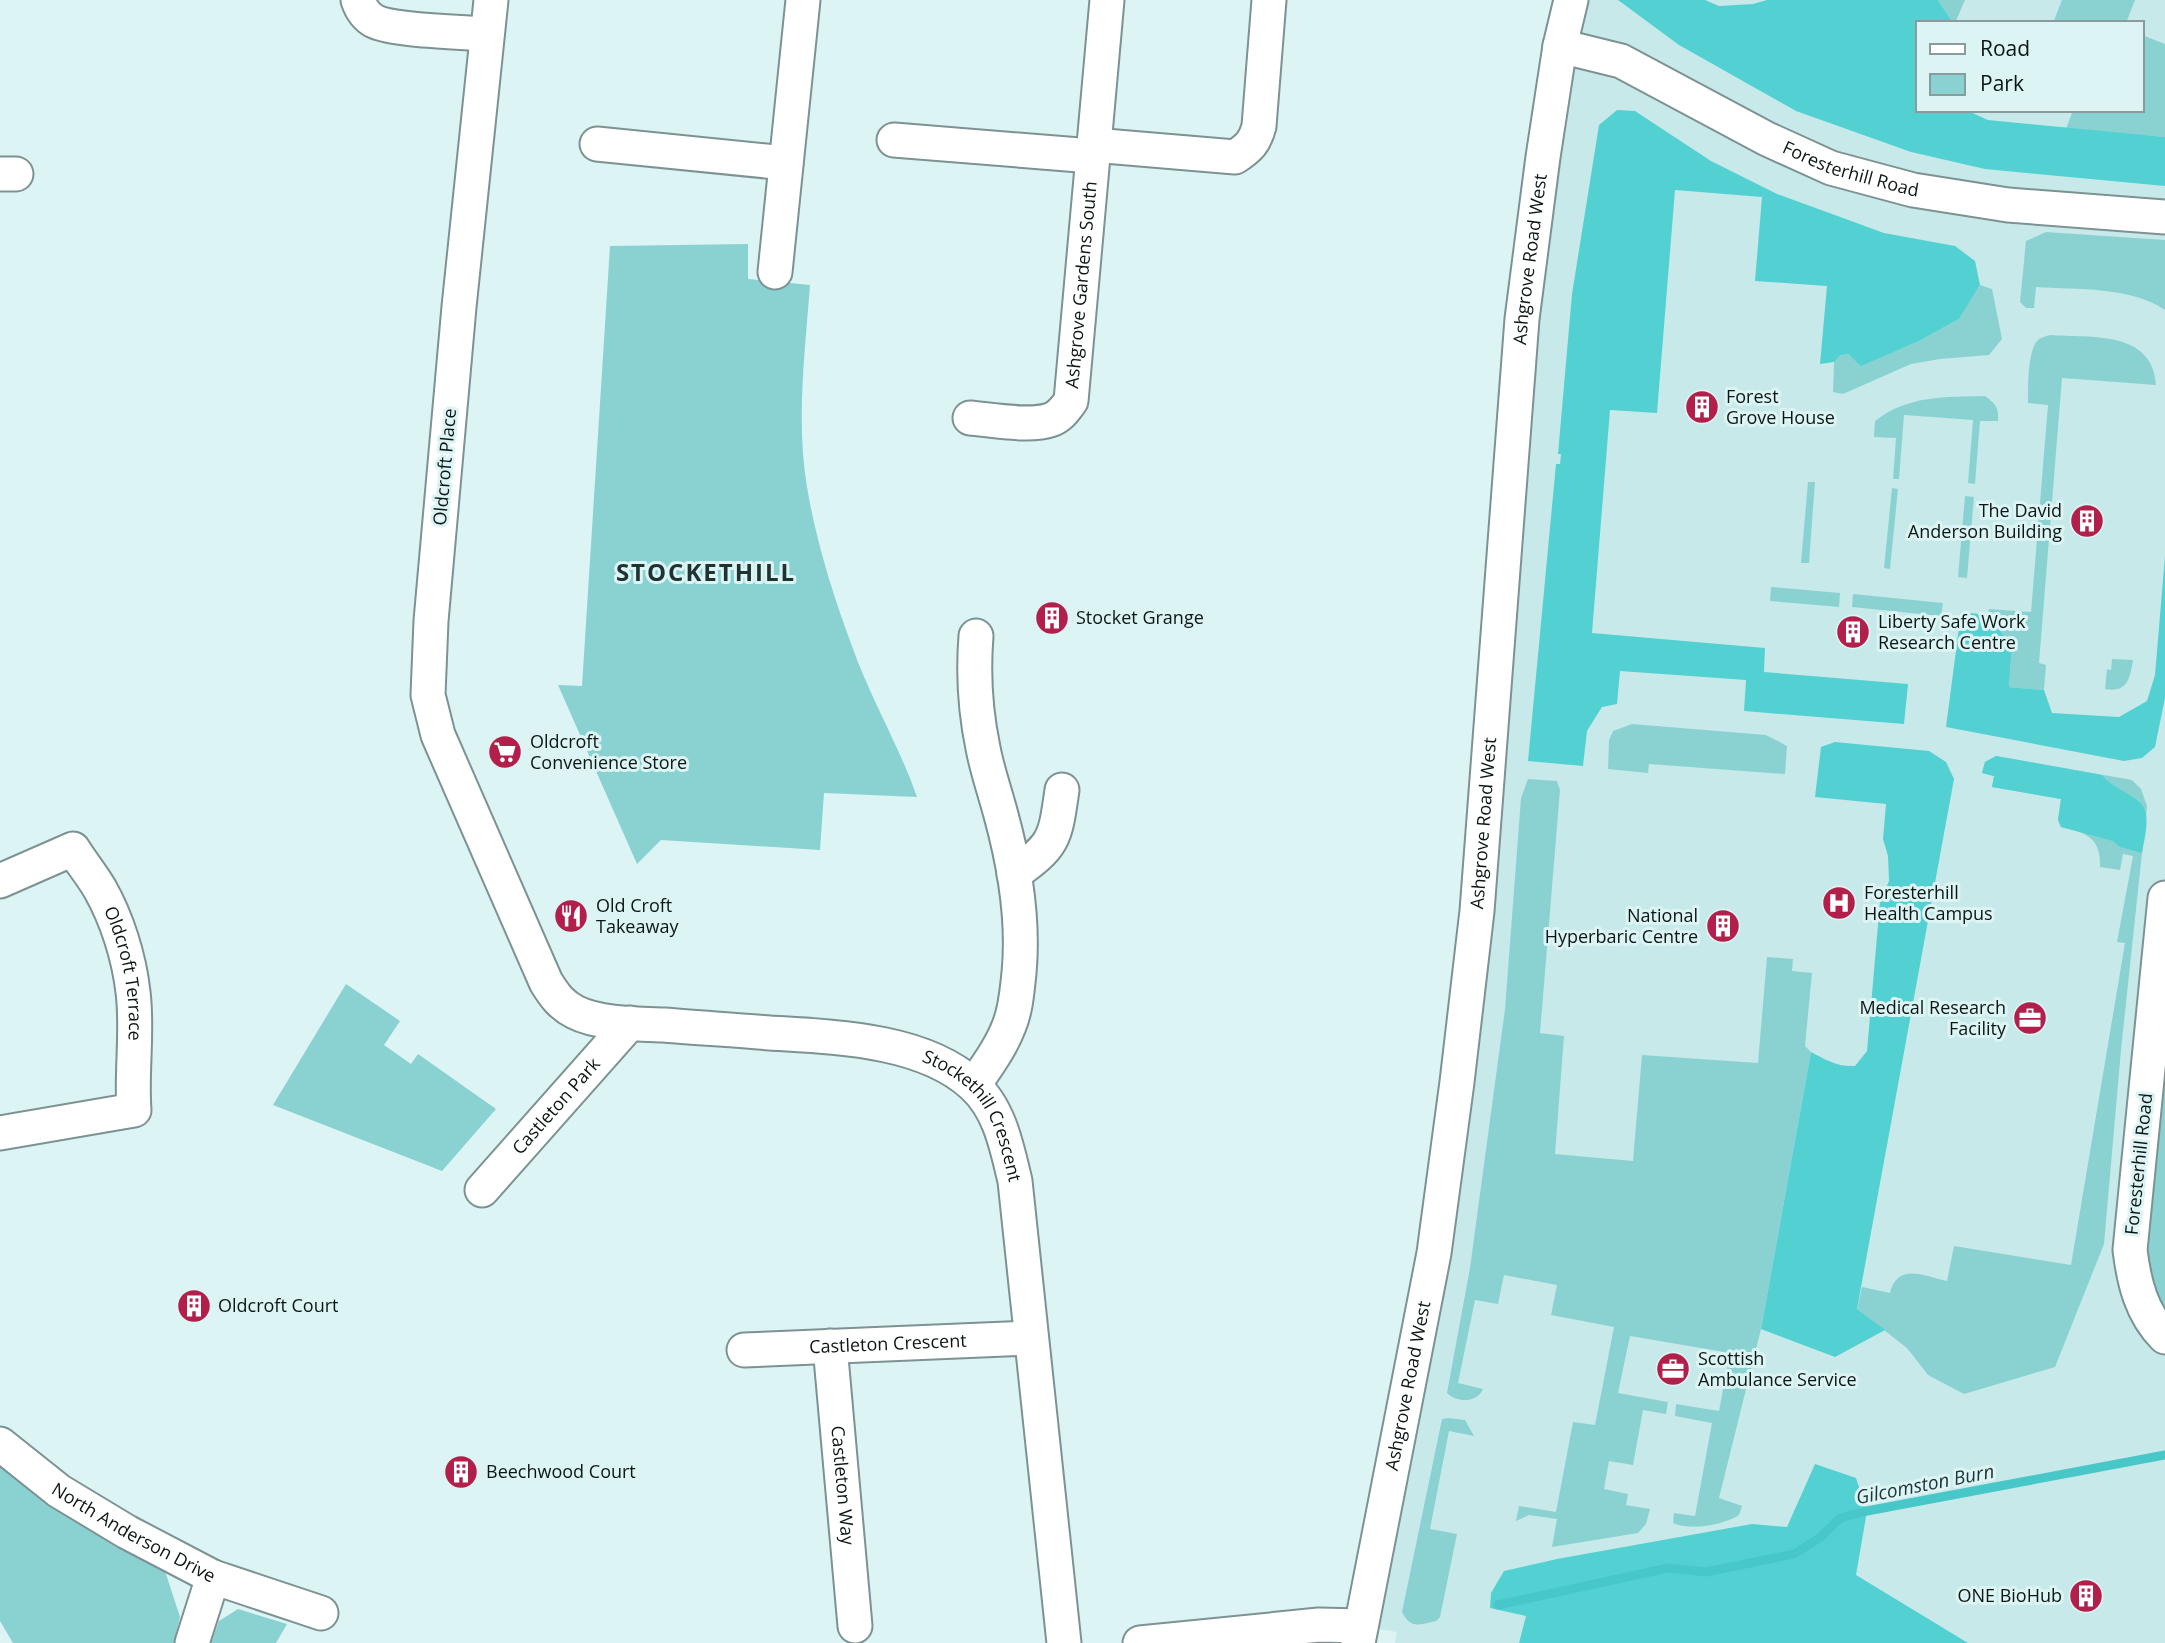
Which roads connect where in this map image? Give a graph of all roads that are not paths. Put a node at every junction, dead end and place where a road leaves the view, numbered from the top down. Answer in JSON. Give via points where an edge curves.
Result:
{"nodes":[{"id":1,"x":358,"y":0,"type":"edge"},
{"id":2,"x":491,"y":0,"type":"edge"},
{"id":3,"x":803,"y":0,"type":"edge"},
{"id":4,"x":1107,"y":0,"type":"edge"},
{"id":5,"x":1269,"y":0,"type":"edge"},
{"id":6,"x":1571,"y":0,"type":"edge"},
{"id":7,"x":487,"y":34,"type":"junction"},
{"id":8,"x":1560,"y":46,"type":"junction"},
{"id":9,"x":894,"y":140,"type":"dead end"},
{"id":10,"x":597,"y":144,"type":"dead end"},
{"id":11,"x":1093,"y":151,"type":"junction"},
{"id":12,"x":786,"y":163,"type":"junction"},
{"id":13,"x":2165,"y":217,"type":"edge"},
{"id":14,"x":775,"y":272,"type":"dead end"},
{"id":15,"x":970,"y":418,"type":"dead end"},
{"id":16,"x":976,"y":636,"type":"dead end"},
{"id":17,"x":1062,"y":790,"type":"dead end"},
{"id":18,"x":1014,"y":874,"type":"junction"},
{"id":19,"x":0,"y":881,"type":"edge"},
{"id":20,"x":2165,"y":898,"type":"edge"},
{"id":21,"x":518,"y":917,"type":"joint"},
{"id":22,"x":630,"y":1023,"type":"junction"},
{"id":23,"x":974,"y":1085,"type":"junction"},
{"id":24,"x":0,"y":1133,"type":"edge"},
{"id":25,"x":482,"y":1190,"type":"dead end"},
{"id":26,"x":2165,"y":1337,"type":"edge"},
{"id":27,"x":1031,"y":1338,"type":"junction"},
{"id":28,"x":830,"y":1346,"type":"junction"},
{"id":29,"x":744,"y":1350,"type":"dead end"},
{"id":30,"x":0,"y":1444,"type":"edge"},
{"id":31,"x":214,"y":1577,"type":"junction"},
{"id":32,"x":321,"y":1613,"type":"dead end"},
{"id":33,"x":855,"y":1626,"type":"dead end"},
{"id":34,"x":1360,"y":1634,"type":"edge"},
{"id":35,"x":1255,"y":1637,"type":"edge"},
{"id":36,"x":192,"y":1643,"type":"edge"},
{"id":37,"x":1064,"y":1643,"type":"edge"},
{"id":38,"x":1140,"y":1643,"type":"edge"}],
"edges":[{"from":1,"to":7,"type":"street","via":[[361,10],[374,21]]},
{"from":2,"to":7,"type":"street","name":"Oldcroft Place"},
{"from":3,"to":12,"type":"street"},
{"from":4,"to":11,"type":"street","name":"Ashgrove Gardens South"},
{"from":5,"to":11,"type":"street","via":[[1259,126],[1255,142],[1247,150],[1235,157]]},
{"from":6,"to":8,"type":"street","name":"Ashgrove Road West"},
{"from":7,"to":21,"type":"street","name":"Oldcroft Place","via":[[430,621],[428,695],[452,771]]},
{"from":8,"to":13,"type":"street","name":"Foresterhill Road","via":[[1621,61],[1830,169],[1913,190],[2008,205]]},
{"from":8,"to":34,"type":"street","name":"Ashgrove Road West","via":[[1522,319],[1478,911],[1457,1082],[1434,1254]]},
{"from":9,"to":11,"type":"street"},
{"from":10,"to":12,"type":"street"},
{"from":11,"to":15,"type":"street","name":"Ashgrove Gardens South","via":[[1071,401],[1051,420]]},
{"from":12,"to":14,"type":"street"},
{"from":16,"to":18,"type":"street","via":[[976,714]]},
{"from":17,"to":18,"type":"street","via":[[1052,841]]},
{"from":18,"to":23,"type":"street","via":[[1021,951],[1017,997],[1001,1044]]},
{"from":19,"to":24,"type":"street","name":"Oldcroft Terrace","via":[[73,849],[100,889],[127,958],[134,992],[135,1043],[134,1110]]},
{"from":20,"to":26,"type":"street","name":"Foresterhill Road","via":[[2130,1250],[2133,1281],[2144,1309]]},
{"from":21,"to":22,"type":"street","name":"Stockethill Crescent","via":[[558,1001],[576,1013]]},
{"from":22,"to":23,"type":"street","name":"Stockethill Crescent","via":[[882,1044],[921,1055]]},
{"from":22,"to":25,"type":"street","name":"Castleton Park"},
{"from":23,"to":27,"type":"street","name":"Stockethill Crescent","via":[[993,1111],[1010,1161]]},
{"from":27,"to":28,"type":"street","name":"Castleton Crescent"},
{"from":27,"to":37,"type":"street","name":"Stockethill Crescent"},
{"from":28,"to":29,"type":"street","name":"Castleton Crescent"},
{"from":28,"to":33,"type":"street","name":"Castleton Way"},
{"from":30,"to":31,"type":"street","name":"North Anderson Drive","via":[[59,1491]]},
{"from":31,"to":32,"type":"street"},
{"from":31,"to":36,"type":"street","name":"North Anderson Drive"},
{"from":34,"to":35,"type":"street","via":[[1319,1625]]},
{"from":35,"to":38,"type":"street"}]}
